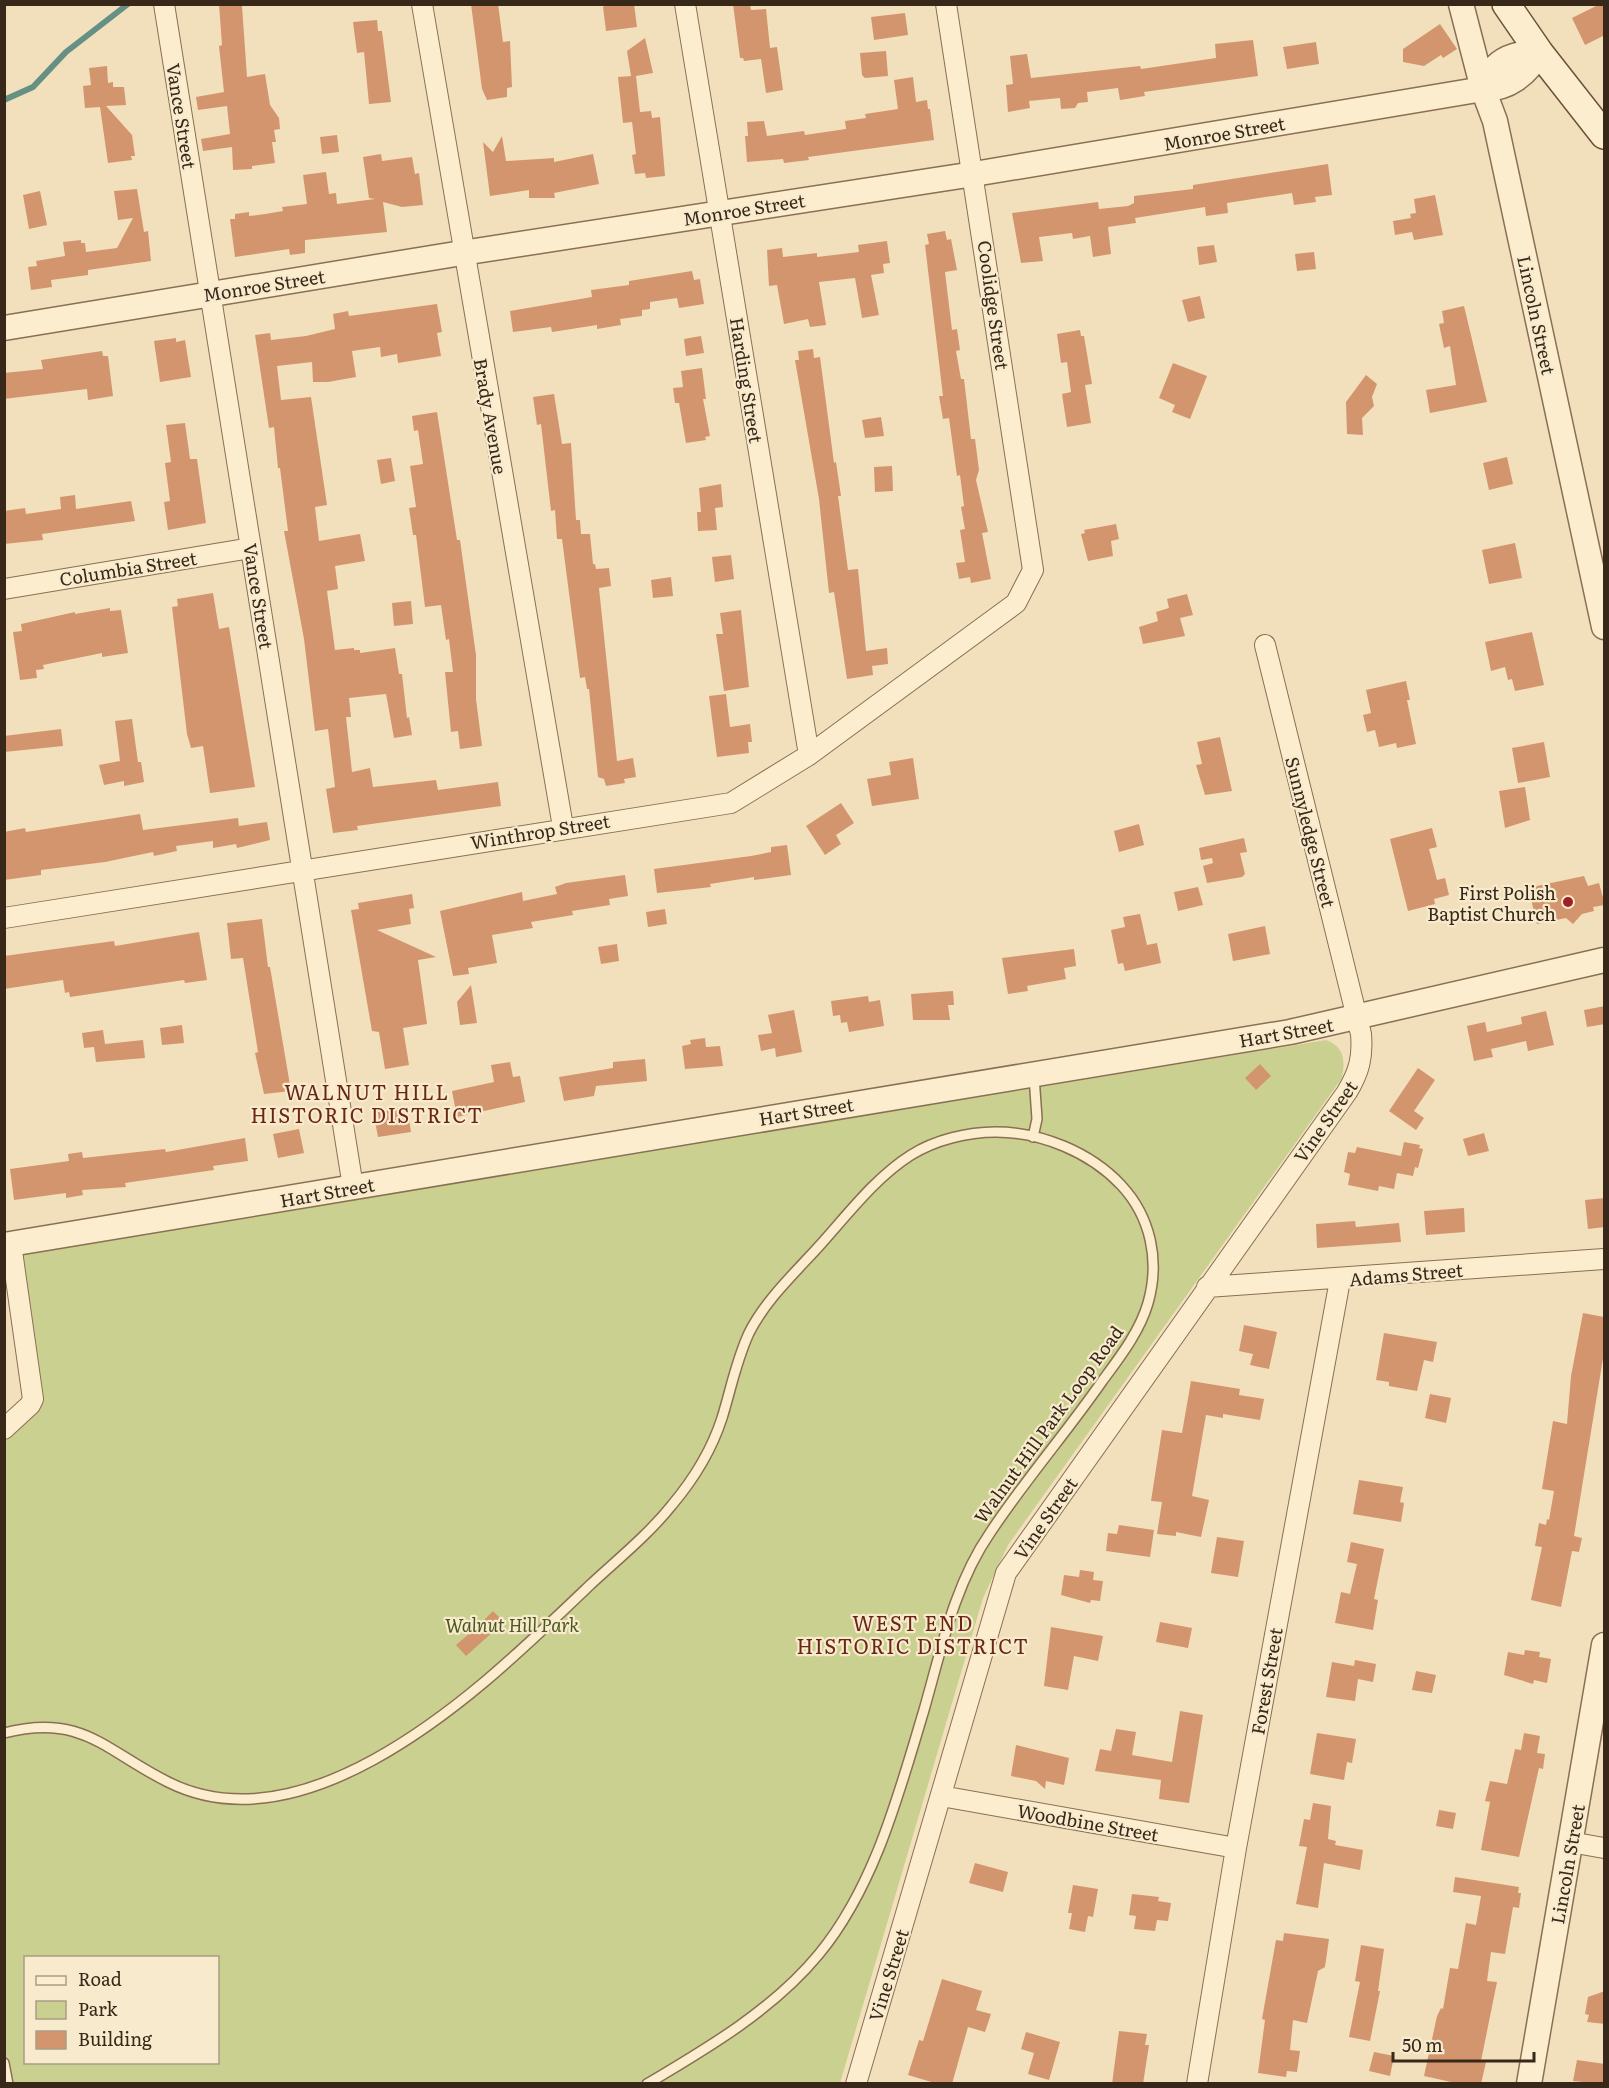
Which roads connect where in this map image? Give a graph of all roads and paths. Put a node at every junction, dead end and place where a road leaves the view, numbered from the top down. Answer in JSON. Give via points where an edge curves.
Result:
{"nodes":[{"id":1,"x":164,"y":4,"type":"edge"},
{"id":2,"x":422,"y":4,"type":"edge"},
{"id":3,"x":685,"y":4,"type":"edge"},
{"id":4,"x":946,"y":4,"type":"edge"},
{"id":5,"x":1461,"y":4,"type":"edge"},
{"id":6,"x":1509,"y":5,"type":"edge"},
{"id":7,"x":1539,"y":52,"type":"junction"},
{"id":8,"x":1483,"y":89,"type":"junction"},
{"id":9,"x":1605,"y":135,"type":"edge"},
{"id":10,"x":975,"y":174,"type":"junction"},
{"id":11,"x":719,"y":213,"type":"junction"},
{"id":12,"x":462,"y":253,"type":"junction"},
{"id":13,"x":210,"y":293,"type":"junction"},
{"id":14,"x":4,"y":328,"type":"edge"},
{"id":15,"x":252,"y":548,"type":"junction"},
{"id":16,"x":4,"y":589,"type":"edge"},
{"id":17,"x":1016,"y":603,"type":"joint"},
{"id":18,"x":1605,"y":627,"type":"edge"},
{"id":19,"x":1265,"y":645,"type":"dead end"},
{"id":20,"x":808,"y":755,"type":"junction"},
{"id":21,"x":563,"y":827,"type":"junction"},
{"id":22,"x":304,"y":869,"type":"junction"},
{"id":23,"x":4,"y":918,"type":"edge"},
{"id":24,"x":1605,"y":960,"type":"edge"},
{"id":25,"x":1358,"y":1019,"type":"junction"},
{"id":26,"x":1034,"y":1074,"type":"junction"},
{"id":27,"x":1033,"y":1137,"type":"junction"},
{"id":28,"x":353,"y":1187,"type":"junction"},
{"id":29,"x":8,"y":1244,"type":"edge"},
{"id":30,"x":1605,"y":1259,"type":"edge"},
{"id":31,"x":1340,"y":1280,"type":"junction"},
{"id":32,"x":1207,"y":1287,"type":"junction"},
{"id":33,"x":4,"y":1429,"type":"edge"},
{"id":34,"x":1605,"y":1645,"type":"edge"},
{"id":35,"x":4,"y":1733,"type":"edge"},
{"id":36,"x":941,"y":1796,"type":"junction"},
{"id":37,"x":1570,"y":1842,"type":"junction"},
{"id":38,"x":1236,"y":1848,"type":"junction"},
{"id":39,"x":1605,"y":1848,"type":"edge"},
{"id":40,"x":4,"y":2063,"type":"edge"},
{"id":41,"x":8,"y":2084,"type":"edge"},
{"id":42,"x":647,"y":2084,"type":"edge"},
{"id":43,"x":856,"y":2084,"type":"edge"},
{"id":44,"x":1197,"y":2084,"type":"edge"},
{"id":45,"x":1529,"y":2084,"type":"edge"}],
"edges":[{"from":1,"to":13,"type":"street","name":"Vance Street"},
{"from":2,"to":12,"type":"street","name":"Brady Avenue"},
{"from":3,"to":11,"type":"street","name":"Harding Street"},
{"from":4,"to":10,"type":"street","name":"Coolidge Street"},
{"from":5,"to":8,"type":"street","name":"Lincoln Street"},
{"from":6,"to":7,"type":"main road"},
{"from":7,"to":8,"type":"street","via":[[1504,59],[1492,69]]},
{"from":7,"to":9,"type":"main road"},
{"from":8,"to":10,"type":"street","name":"Monroe Street"},
{"from":8,"to":18,"type":"street","name":"Lincoln Street","via":[[1495,121]]},
{"from":10,"to":11,"type":"street","name":"Monroe Street"},
{"from":10,"to":17,"type":"street","name":"Coolidge Street","via":[[1033,570]]},
{"from":11,"to":12,"type":"street","name":"Monroe Street"},
{"from":11,"to":20,"type":"street","name":"Harding Street"},
{"from":12,"to":13,"type":"street","name":"Monroe Street"},
{"from":12,"to":21,"type":"street","name":"Brady Avenue"},
{"from":13,"to":14,"type":"street","name":"Monroe Street"},
{"from":13,"to":15,"type":"street","name":"Vance Street"},
{"from":15,"to":16,"type":"street","name":"Columbia Street"},
{"from":15,"to":22,"type":"street","name":"Vance Street"},
{"from":17,"to":20,"type":"street","name":"Winthrop Street"},
{"from":19,"to":25,"type":"street","name":"Sunnyledge Street"},
{"from":20,"to":21,"type":"street","name":"Winthrop Street","via":[[731,803]]},
{"from":21,"to":22,"type":"street","name":"Winthrop Street"},
{"from":22,"to":23,"type":"street","name":"Winthrop Street"},
{"from":22,"to":28,"type":"street","name":"Vance Street"},
{"from":24,"to":25,"type":"street","name":"Hart Street"},
{"from":25,"to":26,"type":"street","name":"Hart Street"},
{"from":25,"to":32,"type":"street","name":"Vine Street","via":[[1363,1054],[1360,1071]]},
{"from":26,"to":27,"type":"lane","via":[[1037,1119]]},
{"from":26,"to":28,"type":"street","name":"Hart Street"},
{"from":27,"to":35,"type":"lane","name":"Walnut Hill Park Loop Road","via":[[992,1132],[952,1138],[917,1151],[886,1175],[780,1290],[755,1323],[738,1359],[717,1432],[693,1476],[668,1510],[486,1680],[376,1759],[290,1794],[231,1800],[203,1796],[174,1785],[82,1733],[43,1727]]},
{"from":27,"to":42,"type":"lane","name":"Walnut Hill Park Loop Road","via":[[1094,1162],[1135,1202],[1152,1248],[1152,1281],[1143,1317],[1102,1382],[991,1530],[972,1563],[948,1627],[890,1815],[864,1879],[838,1928],[812,1962],[768,2002],[705,2049]]},
{"from":28,"to":29,"type":"street","name":"Hart Street"},
{"from":29,"to":33,"type":"street","via":[[33,1396],[30,1405]]},
{"from":30,"to":31,"type":"street","name":"Adams Street"},
{"from":31,"to":32,"type":"street","name":"Adams Street"},
{"from":31,"to":38,"type":"street","name":"Forest Street"},
{"from":32,"to":36,"type":"street","name":"Vine Street","via":[[1006,1573]]},
{"from":34,"to":37,"type":"street","name":"Lincoln Street"},
{"from":36,"to":38,"type":"street","name":"Woodbine Street"},
{"from":36,"to":43,"type":"street","name":"Vine Street"},
{"from":37,"to":39,"type":"street"},
{"from":37,"to":45,"type":"street","name":"Lincoln Street"},
{"from":38,"to":44,"type":"street","name":"Forest Street"},
{"from":40,"to":41,"type":"lane"}]}
